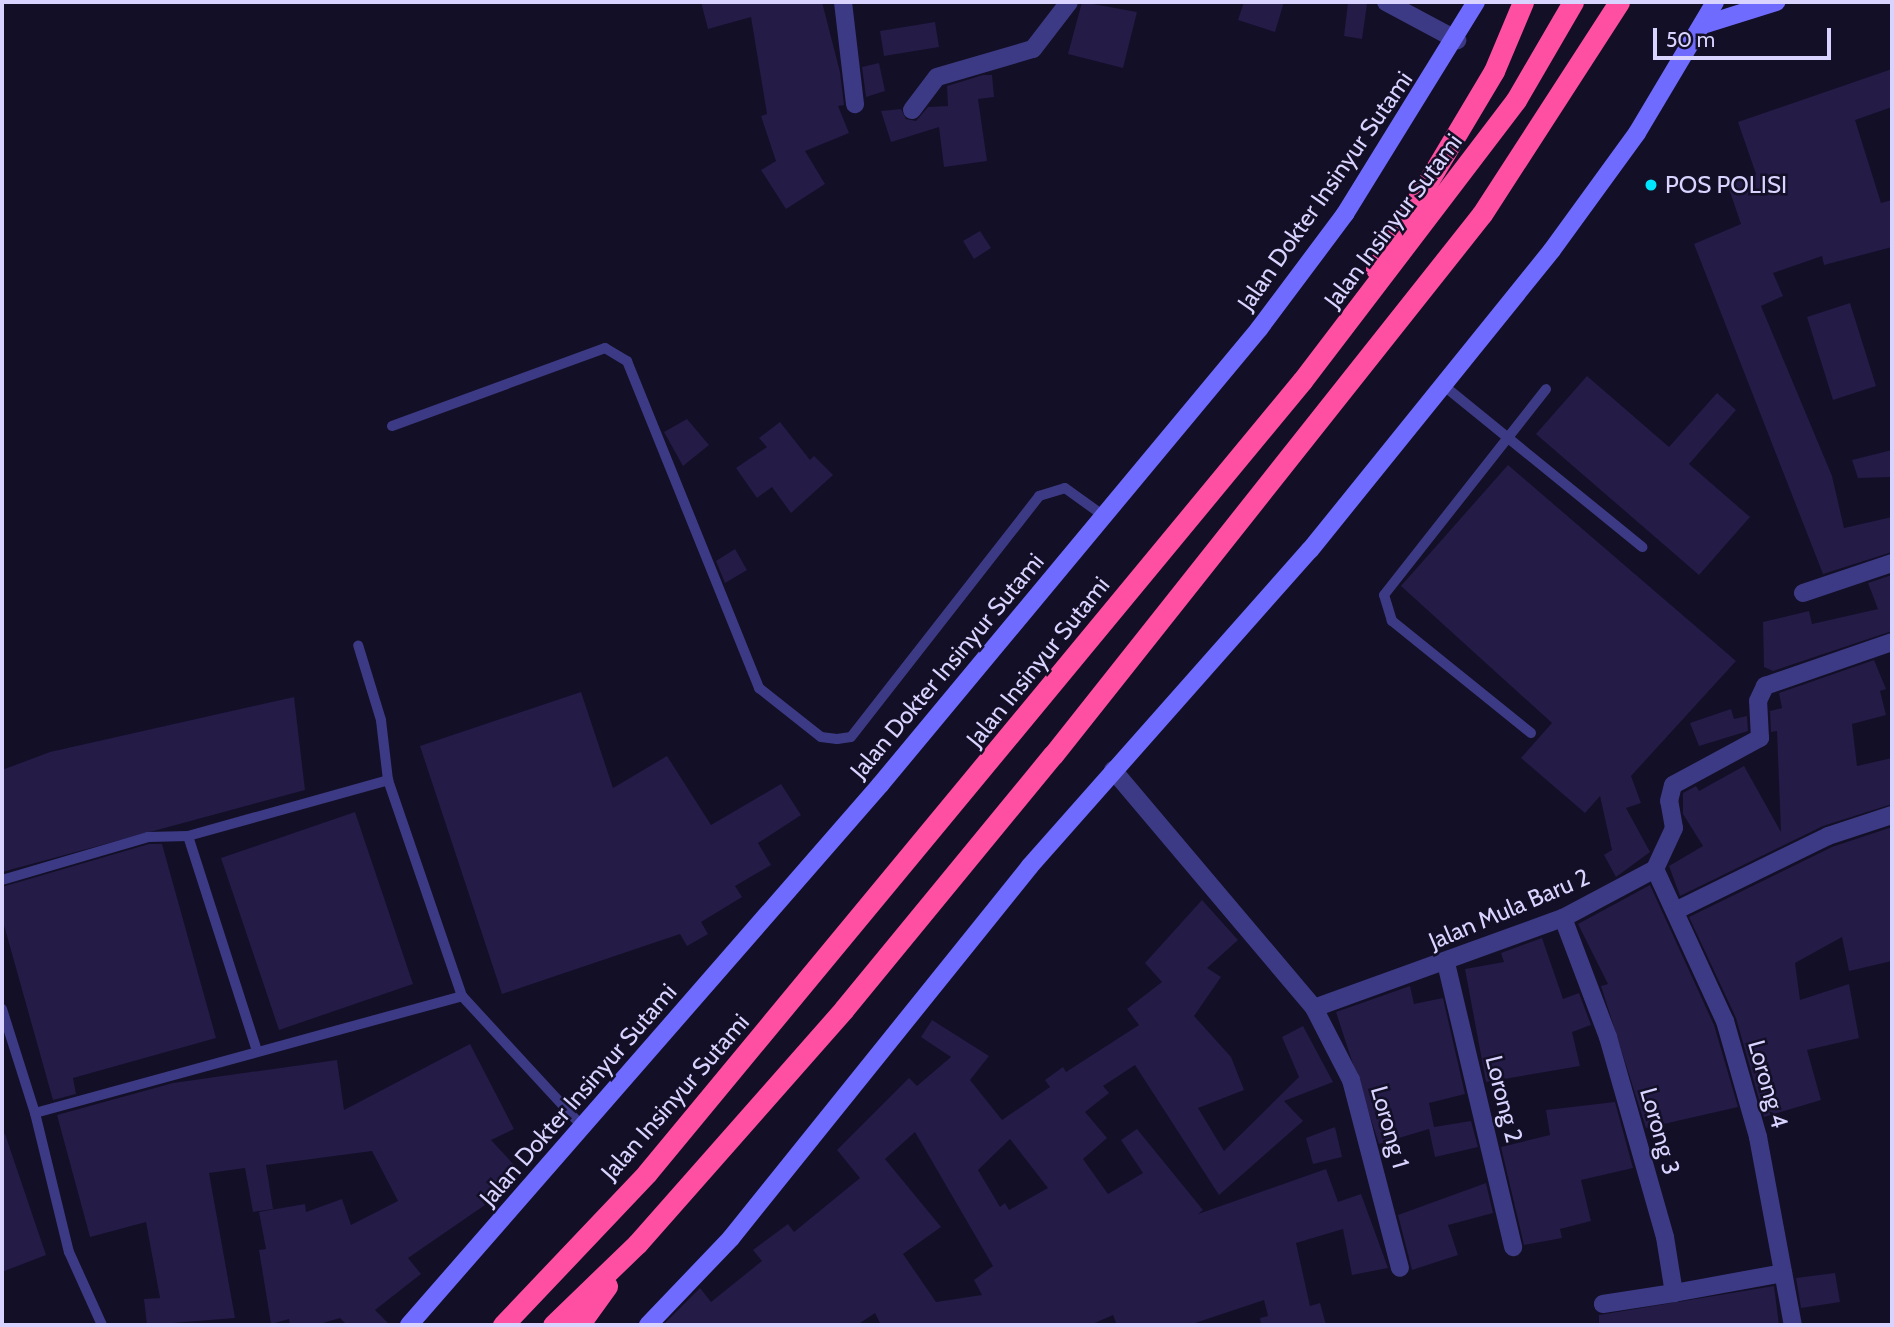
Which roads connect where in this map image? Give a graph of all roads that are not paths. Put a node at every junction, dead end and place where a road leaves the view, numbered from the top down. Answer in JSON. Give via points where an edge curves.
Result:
{"nodes":[{"id":1,"x":844,"y":2,"type":"edge"},
{"id":2,"x":1069,"y":2,"type":"edge"},
{"id":3,"x":1386,"y":2,"type":"edge"},
{"id":4,"x":1476,"y":2,"type":"edge"},
{"id":5,"x":1523,"y":2,"type":"edge"},
{"id":6,"x":1573,"y":2,"type":"edge"},
{"id":7,"x":1619,"y":2,"type":"edge"},
{"id":8,"x":1629,"y":2,"type":"edge"},
{"id":9,"x":1715,"y":2,"type":"edge"},
{"id":10,"x":1776,"y":2,"type":"edge"},
{"id":11,"x":1703,"y":25,"type":"junction"},
{"id":12,"x":1457,"y":40,"type":"junction"},
{"id":13,"x":1596,"y":45,"type":"junction"},
{"id":14,"x":855,"y":104,"type":"dead end"},
{"id":15,"x":912,"y":110,"type":"dead end"},
{"id":16,"x":1301,"y":381,"type":"junction"},
{"id":17,"x":1443,"y":385,"type":"junction"},
{"id":18,"x":1546,"y":389,"type":"dead end"},
{"id":19,"x":392,"y":426,"type":"dead end"},
{"id":20,"x":1509,"y":436,"type":"junction"},
{"id":21,"x":1104,"y":516,"type":"junction"},
{"id":22,"x":1642,"y":547,"type":"dead end"},
{"id":23,"x":1892,"y":563,"type":"edge"},
{"id":24,"x":1802,"y":593,"type":"dead end"},
{"id":25,"x":1892,"y":642,"type":"edge"},
{"id":26,"x":358,"y":645,"type":"dead end"},
{"id":27,"x":1531,"y":733,"type":"dead end"},
{"id":28,"x":1113,"y":770,"type":"junction"},
{"id":29,"x":388,"y":780,"type":"junction"},
{"id":30,"x":1892,"y":815,"type":"edge"},
{"id":31,"x":188,"y":836,"type":"junction"},
{"id":32,"x":1655,"y":869,"type":"junction"},
{"id":33,"x":2,"y":880,"type":"edge"},
{"id":34,"x":1675,"y":911,"type":"junction"},
{"id":35,"x":1563,"y":918,"type":"junction"},
{"id":36,"x":1446,"y":963,"type":"junction"},
{"id":37,"x":462,"y":996,"type":"junction"},
{"id":38,"x":1314,"y":1007,"type":"junction"},
{"id":39,"x":2,"y":1009,"type":"edge"},
{"id":40,"x":257,"y":1051,"type":"junction"},
{"id":41,"x":35,"y":1113,"type":"junction"},
{"id":42,"x":583,"y":1128,"type":"junction"},
{"id":43,"x":637,"y":1244,"type":"junction"},
{"id":44,"x":1513,"y":1247,"type":"dead end"},
{"id":45,"x":1400,"y":1268,"type":"dead end"},
{"id":46,"x":1783,"y":1273,"type":"junction"},
{"id":47,"x":1674,"y":1293,"type":"junction"},
{"id":48,"x":1603,"y":1304,"type":"dead end"},
{"id":49,"x":102,"y":1325,"type":"edge"},
{"id":50,"x":409,"y":1325,"type":"edge"},
{"id":51,"x":503,"y":1325,"type":"edge"},
{"id":52,"x":553,"y":1325,"type":"edge"},
{"id":53,"x":579,"y":1325,"type":"edge"},
{"id":54,"x":648,"y":1325,"type":"edge"},
{"id":55,"x":1793,"y":1325,"type":"edge"}],
"edges":[{"from":1,"to":14,"type":"street"},
{"from":2,"to":15,"type":"street","via":[[1033,49],[937,77]]},
{"from":3,"to":12,"type":"street"},
{"from":4,"to":12,"type":"street","name":"Jalan Dokter Insinyur Sutami"},
{"from":5,"to":16,"type":"highway","via":[[1494,72],[1410,218]]},
{"from":6,"to":16,"type":"highway","name":"Jalan Insinyur Sutami","via":[[1508,111]]},
{"from":7,"to":13,"type":"highway"},
{"from":8,"to":13,"type":"highway"},
{"from":9,"to":11,"type":"street"},
{"from":10,"to":11,"type":"street"},
{"from":11,"to":17,"type":"street","via":[[1637,133]]},
{"from":12,"to":21,"type":"street","name":"Jalan Dokter Insinyur Sutami","via":[[1345,214],[1259,330]]},
{"from":13,"to":43,"type":"highway","via":[[1482,214],[1053,755]]},
{"from":16,"to":51,"type":"highway","name":"Jalan Insinyur Sutami","via":[[647,1173]]},
{"from":17,"to":20,"type":"lane"},
{"from":17,"to":28,"type":"street","via":[[1310,550]]},
{"from":18,"to":20,"type":"lane"},
{"from":19,"to":21,"type":"lane","via":[[605,348],[627,361],[759,688],[821,737],[851,737],[1038,496],[1065,488]]},
{"from":20,"to":22,"type":"lane"},
{"from":20,"to":27,"type":"lane","via":[[1384,595],[1385,610]]},
{"from":21,"to":42,"type":"street","name":"Jalan Dokter Insinyur Sutami"},
{"from":23,"to":24,"type":"street"},
{"from":25,"to":32,"type":"street","via":[[1765,686],[1758,701],[1760,738],[1673,785],[1669,801],[1674,828]]},
{"from":26,"to":29,"type":"lane","via":[[381,720]]},
{"from":28,"to":38,"type":"street"},
{"from":28,"to":54,"type":"street","via":[[731,1238]]},
{"from":29,"to":31,"type":"lane"},
{"from":29,"to":37,"type":"lane"},
{"from":30,"to":34,"type":"street","via":[[1828,836]]},
{"from":31,"to":33,"type":"lane","via":[[148,837]]},
{"from":31,"to":40,"type":"lane"},
{"from":32,"to":34,"type":"street","name":"Lorong 4"},
{"from":32,"to":35,"type":"street","name":"Jalan Mula Baru 2"},
{"from":34,"to":46,"type":"street","name":"Lorong 4","via":[[1725,1021],[1758,1137]]},
{"from":35,"to":36,"type":"street","name":"Jalan Mula Baru 2"},
{"from":35,"to":47,"type":"street","name":"Lorong 3","via":[[1608,1037],[1665,1237]]},
{"from":36,"to":38,"type":"street","name":"Jalan Mula Baru 2"},
{"from":36,"to":44,"type":"street","name":"Lorong 2"},
{"from":37,"to":40,"type":"lane"},
{"from":37,"to":42,"type":"lane"},
{"from":38,"to":45,"type":"street","name":"Lorong 1","via":[[1351,1080]]},
{"from":39,"to":41,"type":"lane"},
{"from":40,"to":41,"type":"lane"},
{"from":41,"to":49,"type":"lane","via":[[69,1252]]},
{"from":42,"to":50,"type":"street","name":"Jalan Dokter Insinyur Sutami"},
{"from":43,"to":52,"type":"highway"},
{"from":43,"to":53,"type":"highway"},
{"from":46,"to":47,"type":"street"},
{"from":46,"to":55,"type":"street","name":"Lorong 4"},
{"from":47,"to":48,"type":"street"}]}
